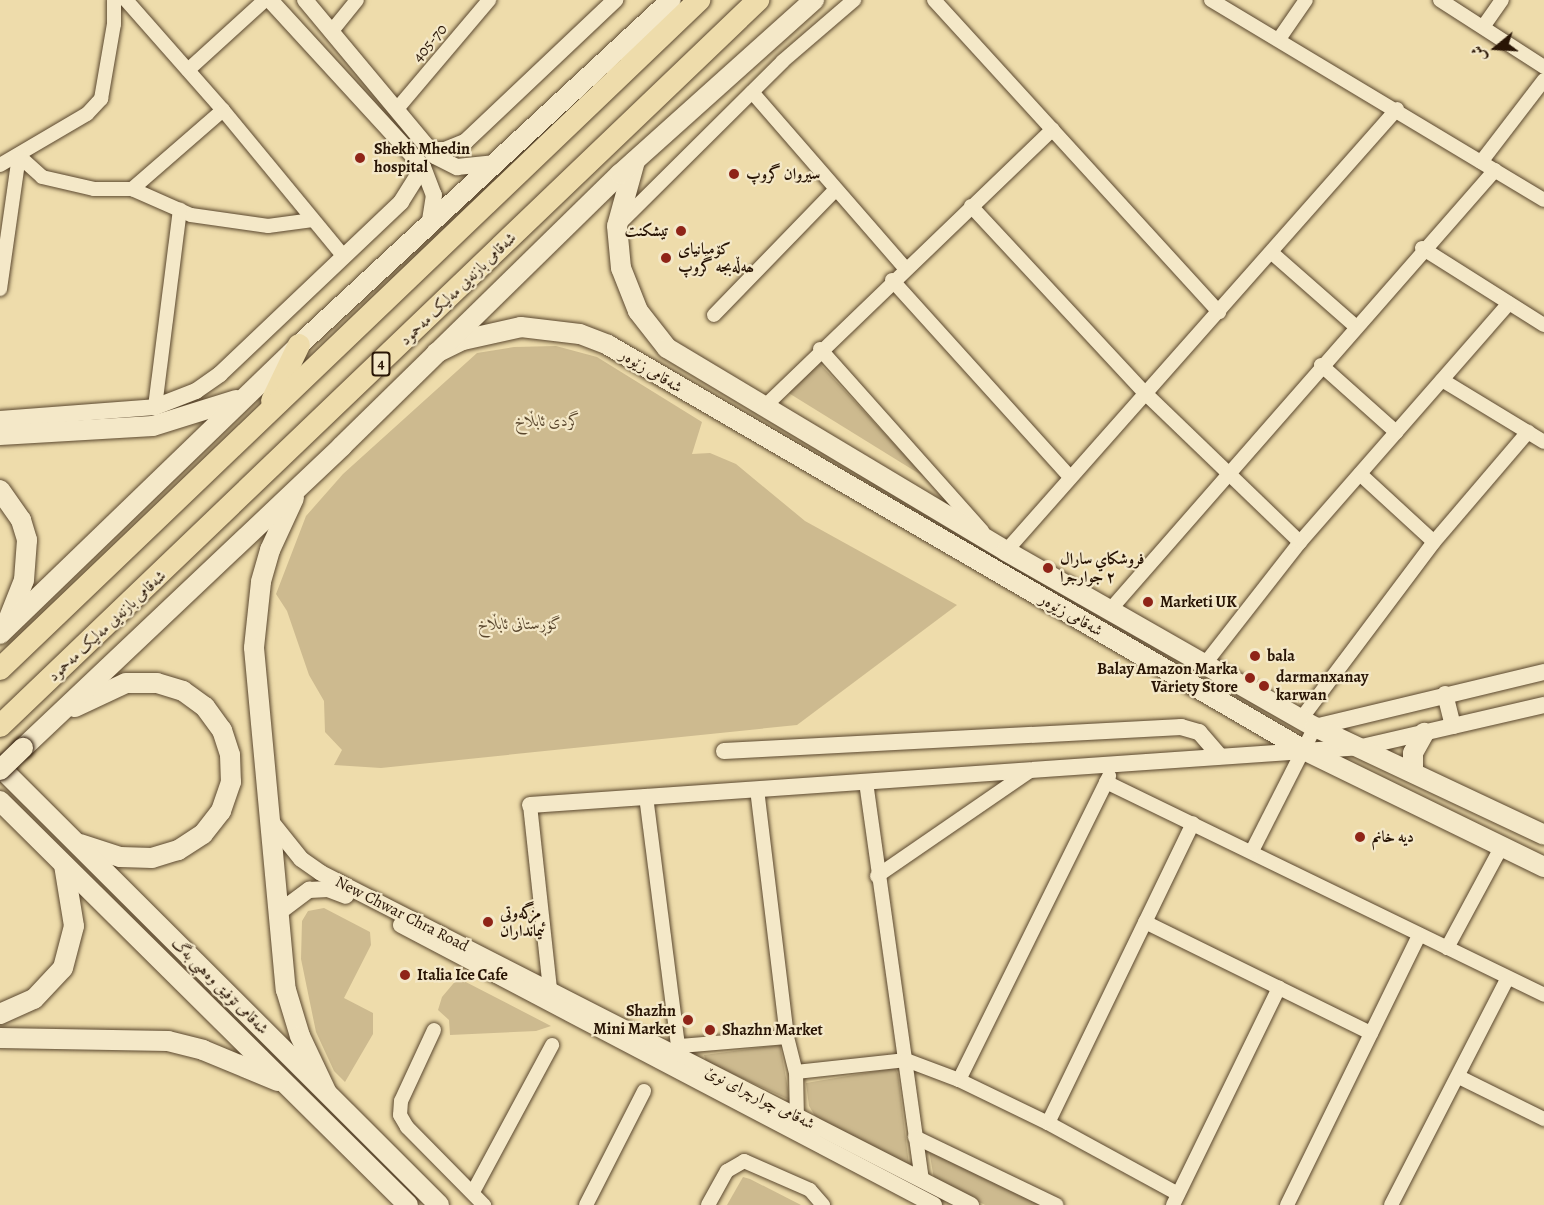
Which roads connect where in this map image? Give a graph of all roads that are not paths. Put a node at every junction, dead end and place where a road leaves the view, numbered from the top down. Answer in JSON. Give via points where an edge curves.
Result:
{"nodes":[{"id":1,"x":114,"y":0,"type":"edge"},
{"id":2,"x":126,"y":0,"type":"edge"},
{"id":3,"x":268,"y":0,"type":"edge"},
{"id":4,"x":305,"y":0,"type":"edge"},
{"id":5,"x":357,"y":0,"type":"edge"},
{"id":6,"x":489,"y":0,"type":"edge"},
{"id":7,"x":615,"y":0,"type":"edge"},
{"id":8,"x":671,"y":0,"type":"edge"},
{"id":9,"x":699,"y":0,"type":"edge"},
{"id":10,"x":758,"y":0,"type":"edge"},
{"id":11,"x":814,"y":0,"type":"edge"},
{"id":12,"x":819,"y":0,"type":"edge"},
{"id":13,"x":854,"y":0,"type":"edge"},
{"id":14,"x":934,"y":0,"type":"edge"},
{"id":15,"x":1211,"y":0,"type":"edge"},
{"id":16,"x":1306,"y":0,"type":"edge"},
{"id":17,"x":1440,"y":0,"type":"edge"},
{"id":18,"x":1502,"y":0,"type":"edge"},
{"id":19,"x":834,"y":17,"type":"junction"},
{"id":20,"x":1483,"y":27,"type":"junction"},
{"id":21,"x":332,"y":32,"type":"junction"},
{"id":22,"x":1279,"y":39,"type":"junction"},
{"id":23,"x":1544,"y":67,"type":"edge"},
{"id":24,"x":188,"y":70,"type":"junction"},
{"id":25,"x":1544,"y":80,"type":"edge"},
{"id":26,"x":752,"y":92,"type":"junction"},
{"id":27,"x":397,"y":109,"type":"junction"},
{"id":28,"x":1397,"y":109,"type":"junction"},
{"id":29,"x":223,"y":110,"type":"junction"},
{"id":30,"x":1053,"y":129,"type":"junction"},
{"id":31,"x":430,"y":150,"type":"junction"},
{"id":32,"x":19,"y":156,"type":"junction"},
{"id":33,"x":635,"y":161,"type":"junction"},
{"id":34,"x":1481,"y":162,"type":"junction"},
{"id":35,"x":496,"y":163,"type":"junction"},
{"id":36,"x":0,"y":165,"type":"edge"},
{"id":37,"x":423,"y":167,"type":"junction"},
{"id":38,"x":1495,"y":170,"type":"junction"},
{"id":39,"x":15,"y":185,"type":"junction"},
{"id":40,"x":132,"y":189,"type":"junction"},
{"id":41,"x":836,"y":189,"type":"junction"},
{"id":42,"x":0,"y":192,"type":"edge"},
{"id":43,"x":1544,"y":200,"type":"edge"},
{"id":44,"x":971,"y":206,"type":"junction"},
{"id":45,"x":180,"y":210,"type":"junction"},
{"id":46,"x":313,"y":220,"type":"junction"},
{"id":47,"x":429,"y":225,"type":"junction"},
{"id":48,"x":617,"y":226,"type":"junction"},
{"id":49,"x":1422,"y":248,"type":"junction"},
{"id":50,"x":1272,"y":253,"type":"junction"},
{"id":51,"x":344,"y":257,"type":"junction"},
{"id":52,"x":905,"y":268,"type":"junction"},
{"id":53,"x":892,"y":280,"type":"junction"},
{"id":54,"x":0,"y":289,"type":"edge"},
{"id":55,"x":1509,"y":303,"type":"junction"},
{"id":56,"x":1219,"y":312,"type":"junction"},
{"id":57,"x":714,"y":315,"type":"dead end"},
{"id":58,"x":1544,"y":325,"type":"edge"},
{"id":59,"x":1355,"y":326,"type":"junction"},
{"id":60,"x":298,"y":345,"type":"junction"},
{"id":61,"x":820,"y":349,"type":"junction"},
{"id":62,"x":436,"y":353,"type":"junction"},
{"id":63,"x":1321,"y":365,"type":"junction"},
{"id":64,"x":1442,"y":380,"type":"junction"},
{"id":65,"x":1146,"y":393,"type":"junction"},
{"id":66,"x":245,"y":397,"type":"junction"},
{"id":67,"x":155,"y":407,"type":"junction"},
{"id":68,"x":763,"y":408,"type":"junction"},
{"id":69,"x":266,"y":414,"type":"junction"},
{"id":70,"x":0,"y":419,"type":"edge"},
{"id":71,"x":1396,"y":432,"type":"junction"},
{"id":72,"x":1528,"y":432,"type":"junction"},
{"id":73,"x":0,"y":435,"type":"edge"},
{"id":74,"x":1544,"y":442,"type":"edge"},
{"id":75,"x":851,"y":459,"type":"junction"},
{"id":76,"x":820,"y":472,"type":"junction"},
{"id":77,"x":1227,"y":473,"type":"junction"},
{"id":78,"x":1360,"y":474,"type":"junction"},
{"id":79,"x":1071,"y":477,"type":"junction"},
{"id":80,"x":301,"y":484,"type":"junction"},
{"id":81,"x":0,"y":490,"type":"edge"},
{"id":82,"x":1300,"y":542,"type":"junction"},
{"id":83,"x":1434,"y":542,"type":"junction"},
{"id":84,"x":999,"y":547,"type":"junction"},
{"id":85,"x":1109,"y":611,"type":"junction"},
{"id":86,"x":2,"y":631,"type":"edge"},
{"id":87,"x":1204,"y":665,"type":"junction"},
{"id":88,"x":0,"y":669,"type":"edge"},
{"id":89,"x":1544,"y":672,"type":"edge"},
{"id":90,"x":1445,"y":694,"type":"junction"},
{"id":91,"x":1539,"y":709,"type":"edge"},
{"id":92,"x":1308,"y":723,"type":"junction"},
{"id":93,"x":1,"y":726,"type":"edge"},
{"id":94,"x":45,"y":726,"type":"junction"},
{"id":95,"x":1453,"y":726,"type":"junction"},
{"id":96,"x":1424,"y":733,"type":"junction"},
{"id":97,"x":1362,"y":747,"type":"junction"},
{"id":98,"x":1304,"y":750,"type":"junction"},
{"id":99,"x":724,"y":751,"type":"dead end"},
{"id":100,"x":1220,"y":756,"type":"junction"},
{"id":101,"x":1115,"y":763,"type":"junction"},
{"id":102,"x":0,"y":768,"type":"edge"},
{"id":103,"x":1031,"y":770,"type":"junction"},
{"id":104,"x":1413,"y":771,"type":"junction"},
{"id":105,"x":866,"y":782,"type":"junction"},
{"id":106,"x":1106,"y":782,"type":"junction"},
{"id":107,"x":757,"y":789,"type":"junction"},
{"id":108,"x":646,"y":796,"type":"junction"},
{"id":109,"x":0,"y":801,"type":"edge"},
{"id":110,"x":530,"y":805,"type":"joint"},
{"id":111,"x":269,"y":819,"type":"junction"},
{"id":112,"x":1193,"y":823,"type":"junction"},
{"id":113,"x":1544,"y":835,"type":"edge"},
{"id":114,"x":75,"y":842,"type":"junction"},
{"id":115,"x":1502,"y":846,"type":"junction"},
{"id":116,"x":1251,"y":851,"type":"junction"},
{"id":117,"x":64,"y":865,"type":"junction"},
{"id":118,"x":1544,"y":867,"type":"edge"},
{"id":119,"x":877,"y":876,"type":"junction"},
{"id":120,"x":278,"y":913,"type":"junction"},
{"id":121,"x":1145,"y":922,"type":"junction"},
{"id":122,"x":1419,"y":935,"type":"junction"},
{"id":123,"x":1447,"y":948,"type":"junction"},
{"id":124,"x":1507,"y":979,"type":"junction"},
{"id":125,"x":1279,"y":988,"type":"junction"},
{"id":126,"x":544,"y":993,"type":"junction"},
{"id":127,"x":1544,"y":995,"type":"edge"},
{"id":128,"x":0,"y":1014,"type":"edge"},
{"id":129,"x":434,"y":1030,"type":"dead end"},
{"id":130,"x":1371,"y":1033,"type":"junction"},
{"id":131,"x":787,"y":1037,"type":"junction"},
{"id":132,"x":0,"y":1038,"type":"edge"},
{"id":133,"x":552,"y":1045,"type":"dead end"},
{"id":134,"x":679,"y":1051,"type":"junction"},
{"id":135,"x":906,"y":1060,"type":"junction"},
{"id":136,"x":796,"y":1072,"type":"junction"},
{"id":137,"x":1459,"y":1077,"type":"junction"},
{"id":138,"x":959,"y":1080,"type":"junction"},
{"id":139,"x":288,"y":1085,"type":"junction"},
{"id":140,"x":644,"y":1090,"type":"dead end"},
{"id":141,"x":326,"y":1091,"type":"junction"},
{"id":142,"x":797,"y":1118,"type":"junction"},
{"id":143,"x":1544,"y":1119,"type":"edge"},
{"id":144,"x":1048,"y":1123,"type":"junction"},
{"id":145,"x":915,"y":1137,"type":"junction"},
{"id":146,"x":922,"y":1179,"type":"junction"},
{"id":147,"x":473,"y":1192,"type":"junction"},
{"id":148,"x":1175,"y":1199,"type":"edge"},
{"id":149,"x":408,"y":1205,"type":"edge"},
{"id":150,"x":439,"y":1205,"type":"edge"},
{"id":151,"x":484,"y":1205,"type":"edge"},
{"id":152,"x":586,"y":1205,"type":"edge"},
{"id":153,"x":708,"y":1205,"type":"edge"},
{"id":154,"x":824,"y":1205,"type":"edge"},
{"id":155,"x":934,"y":1205,"type":"edge"},
{"id":156,"x":971,"y":1205,"type":"edge"},
{"id":157,"x":1056,"y":1205,"type":"edge"},
{"id":158,"x":1287,"y":1205,"type":"edge"},
{"id":159,"x":1391,"y":1205,"type":"edge"}],
"edges":[{"from":1,"to":32,"type":"street","via":[[114,24],[101,99],[87,114]]},
{"from":2,"to":24,"type":"street"},
{"from":3,"to":24,"type":"street"},
{"from":3,"to":37,"type":"street"},
{"from":4,"to":21,"type":"street"},
{"from":5,"to":21,"type":"street"},
{"from":6,"to":27,"type":"street","name":"405-70"},
{"from":7,"to":31,"type":"street","via":[[465,142],[445,150]]},
{"from":8,"to":35,"type":"main road"},
{"from":9,"to":69,"type":"highway"},
{"from":10,"to":93,"type":"highway","name":"شەقامی بازنەیی مەلیک مەحمود","number":"4"},
{"from":11,"to":33,"type":"main road"},
{"from":12,"to":19,"type":"street"},
{"from":13,"to":19,"type":"street"},
{"from":14,"to":30,"type":"street"},
{"from":15,"to":22,"type":"street"},
{"from":16,"to":22,"type":"street"},
{"from":17,"to":20,"type":"street"},
{"from":18,"to":20,"type":"street"},
{"from":19,"to":26,"type":"street"},
{"from":20,"to":23,"type":"street"},
{"from":21,"to":27,"type":"street"},
{"from":22,"to":28,"type":"street"},
{"from":24,"to":29,"type":"street"},
{"from":25,"to":34,"type":"street"},
{"from":26,"to":41,"type":"street"},
{"from":26,"to":48,"type":"street"},
{"from":27,"to":31,"type":"street"},
{"from":28,"to":34,"type":"street"},
{"from":28,"to":50,"type":"street"},
{"from":29,"to":40,"type":"street"},
{"from":29,"to":46,"type":"street"},
{"from":30,"to":44,"type":"street"},
{"from":30,"to":56,"type":"street"},
{"from":31,"to":35,"type":"street","via":[[457,167]]},
{"from":32,"to":36,"type":"street"},
{"from":32,"to":39,"type":"street"},
{"from":32,"to":40,"type":"street","via":[[42,177],[94,189]]},
{"from":33,"to":48,"type":"main road"},
{"from":33,"to":62,"type":"main road"},
{"from":34,"to":38,"type":"street"},
{"from":35,"to":47,"type":"main road"},
{"from":37,"to":47,"type":"street","via":[[434,195]]},
{"from":37,"to":51,"type":"street","via":[[409,195]]},
{"from":38,"to":43,"type":"street"},
{"from":38,"to":49,"type":"street"},
{"from":39,"to":42,"type":"street"},
{"from":39,"to":54,"type":"street"},
{"from":40,"to":45,"type":"street"},
{"from":41,"to":52,"type":"street"},
{"from":41,"to":57,"type":"street"},
{"from":44,"to":52,"type":"street"},
{"from":44,"to":65,"type":"street"},
{"from":45,"to":46,"type":"street","via":[[233,224],[268,226]]},
{"from":45,"to":67,"type":"street"},
{"from":46,"to":51,"type":"street"},
{"from":47,"to":60,"type":"main road"},
{"from":48,"to":68,"type":"main road","name":"شەقامی زێوەر","via":[[627,290],[667,348]]},
{"from":49,"to":55,"type":"street"},
{"from":49,"to":59,"type":"street"},
{"from":50,"to":56,"type":"street"},
{"from":50,"to":59,"type":"street"},
{"from":51,"to":67,"type":"street","via":[[214,379],[183,398]]},
{"from":52,"to":53,"type":"street"},
{"from":53,"to":61,"type":"street"},
{"from":53,"to":79,"type":"street"},
{"from":55,"to":58,"type":"street"},
{"from":55,"to":64,"type":"street"},
{"from":56,"to":65,"type":"street"},
{"from":59,"to":63,"type":"street"},
{"from":60,"to":66,"type":"main road"},
{"from":60,"to":69,"type":"highway"},
{"from":61,"to":68,"type":"street"},
{"from":61,"to":84,"type":"street"},
{"from":62,"to":76,"type":"main road","name":"شەقامی زێوەر","via":[[491,331],[521,327],[580,334],[608,345]]},
{"from":62,"to":80,"type":"main road"},
{"from":63,"to":71,"type":"street"},
{"from":63,"to":77,"type":"street"},
{"from":64,"to":71,"type":"street"},
{"from":64,"to":72,"type":"street"},
{"from":65,"to":77,"type":"street"},
{"from":65,"to":79,"type":"street"},
{"from":66,"to":73,"type":"main road","via":[[153,426]]},
{"from":66,"to":86,"type":"main road"},
{"from":67,"to":70,"type":"street"},
{"from":68,"to":75,"type":"main road","name":"شەقامی زێوەر"},
{"from":69,"to":88,"type":"highway"},
{"from":71,"to":78,"type":"street"},
{"from":72,"to":74,"type":"street"},
{"from":72,"to":83,"type":"street"},
{"from":75,"to":76,"type":"main road"},
{"from":75,"to":84,"type":"main road","name":"شەقامی زێوەر"},
{"from":76,"to":98,"type":"main road","name":"شەقامی زێوەر"},
{"from":77,"to":82,"type":"street"},
{"from":77,"to":85,"type":"street"},
{"from":78,"to":82,"type":"street"},
{"from":78,"to":83,"type":"street"},
{"from":79,"to":84,"type":"street"},
{"from":80,"to":94,"type":"main road"},
{"from":80,"to":111,"type":"main road","via":[[270,550],[255,615],[255,659]]},
{"from":81,"to":86,"type":"main road","via":[[21,520],[28,560]]},
{"from":82,"to":87,"type":"street"},
{"from":83,"to":92,"type":"street"},
{"from":84,"to":85,"type":"main road","name":"شەقامی زێوەر"},
{"from":85,"to":87,"type":"main road","name":"شەقامی زێوەر"},
{"from":87,"to":92,"type":"main road","name":"شەقامی زێوەر"},
{"from":89,"to":90,"type":"street"},
{"from":90,"to":92,"type":"street"},
{"from":90,"to":95,"type":"street"},
{"from":91,"to":95,"type":"street"},
{"from":92,"to":97,"type":"main road","name":"شەقامی زێوەر"},
{"from":92,"to":98,"type":"street"},
{"from":94,"to":102,"type":"main road","bridge":true},
{"from":94,"to":114,"type":"main road","via":[[117,687],[157,683],[183,691],[205,707],[222,730],[230,755],[231,782],[221,811],[203,834],[178,850],[152,858],[120,857]]},
{"from":95,"to":96,"type":"street"},
{"from":96,"to":97,"type":"street"},
{"from":96,"to":104,"type":"main road","via":[[1413,753]]},
{"from":97,"to":98,"type":"street"},
{"from":97,"to":104,"type":"main road","name":"شەقامی زێوەر"},
{"from":98,"to":100,"type":"street"},
{"from":98,"to":115,"type":"main road","name":"شەقامی زێوەر"},
{"from":98,"to":116,"type":"street"},
{"from":99,"to":100,"type":"street","via":[[1180,727],[1199,732]]},
{"from":100,"to":101,"type":"street"},
{"from":101,"to":103,"type":"street"},
{"from":101,"to":106,"type":"street"},
{"from":102,"to":114,"type":"main road","name":"شەقامی تۆفیق وەهبی بەگ"},
{"from":103,"to":105,"type":"street"},
{"from":103,"to":119,"type":"street"},
{"from":104,"to":113,"type":"main road","name":"شەقامی زێوەر"},
{"from":105,"to":107,"type":"street"},
{"from":105,"to":119,"type":"street"},
{"from":106,"to":112,"type":"street"},
{"from":106,"to":138,"type":"street"},
{"from":107,"to":108,"type":"street"},
{"from":107,"to":131,"type":"street"},
{"from":108,"to":110,"type":"street"},
{"from":108,"to":134,"type":"street"},
{"from":109,"to":117,"type":"main road","name":"شەقامی تۆفیق وەهبی بەگ"},
{"from":110,"to":126,"type":"street"},
{"from":111,"to":120,"type":"main road"},
{"from":111,"to":126,"type":"street","name":"New Chwar Chra Road","via":[[301,859],[321,873]]},
{"from":112,"to":116,"type":"street"},
{"from":112,"to":121,"type":"street"},
{"from":114,"to":141,"type":"main road","name":"شەقامی تۆفیق وەهبی بەگ"},
{"from":115,"to":118,"type":"main road","name":"شەقامی زێوەر"},
{"from":115,"to":123,"type":"street"},
{"from":116,"to":122,"type":"street"},
{"from":117,"to":128,"type":"main road","via":[[74,926],[63,968],[34,999]]},
{"from":117,"to":139,"type":"main road","name":"شەقامی تۆفیق وەهبی بەگ"},
{"from":119,"to":135,"type":"street"},
{"from":120,"to":126,"type":"street","name":"New Chwar Chra Road","via":[[309,890],[337,891]]},
{"from":120,"to":141,"type":"main road","via":[[292,1014]]},
{"from":121,"to":125,"type":"street"},
{"from":121,"to":144,"type":"street"},
{"from":122,"to":123,"type":"street"},
{"from":122,"to":130,"type":"street"},
{"from":123,"to":124,"type":"street"},
{"from":124,"to":127,"type":"street"},
{"from":124,"to":137,"type":"street"},
{"from":125,"to":130,"type":"street"},
{"from":125,"to":148,"type":"street"},
{"from":126,"to":134,"type":"street","name":"شەقامی چوارچرای نوێ"},
{"from":126,"to":155,"type":"street","name":"شەقامی چوارچرای نوێ"},
{"from":129,"to":147,"type":"street","via":[[401,1101],[400,1115],[407,1127]]},
{"from":130,"to":158,"type":"street"},
{"from":131,"to":134,"type":"street"},
{"from":131,"to":136,"type":"street"},
{"from":132,"to":139,"type":"main road","via":[[168,1041],[203,1050]]},
{"from":133,"to":147,"type":"street"},
{"from":134,"to":142,"type":"street","name":"شەقامی چوارچرای نوێ"},
{"from":135,"to":136,"type":"street"},
{"from":135,"to":138,"type":"street"},
{"from":135,"to":145,"type":"street"},
{"from":136,"to":142,"type":"street"},
{"from":137,"to":143,"type":"street"},
{"from":137,"to":159,"type":"street"},
{"from":138,"to":144,"type":"street"},
{"from":139,"to":149,"type":"main road","name":"شەقامی تۆفیق وەهبی بەگ"},
{"from":140,"to":152,"type":"street"},
{"from":141,"to":150,"type":"main road","name":"شەقامی تۆفیق وەهبی بەگ"},
{"from":142,"to":146,"type":"street","name":"شەقامی چوارچرای نوێ"},
{"from":144,"to":148,"type":"street"},
{"from":145,"to":146,"type":"street"},
{"from":145,"to":157,"type":"street"},
{"from":146,"to":156,"type":"street","name":"شەقامی چوارچرای نوێ"},
{"from":147,"to":151,"type":"street"},
{"from":153,"to":154,"type":"street","via":[[727,1171],[744,1161],[810,1190]]}]}
